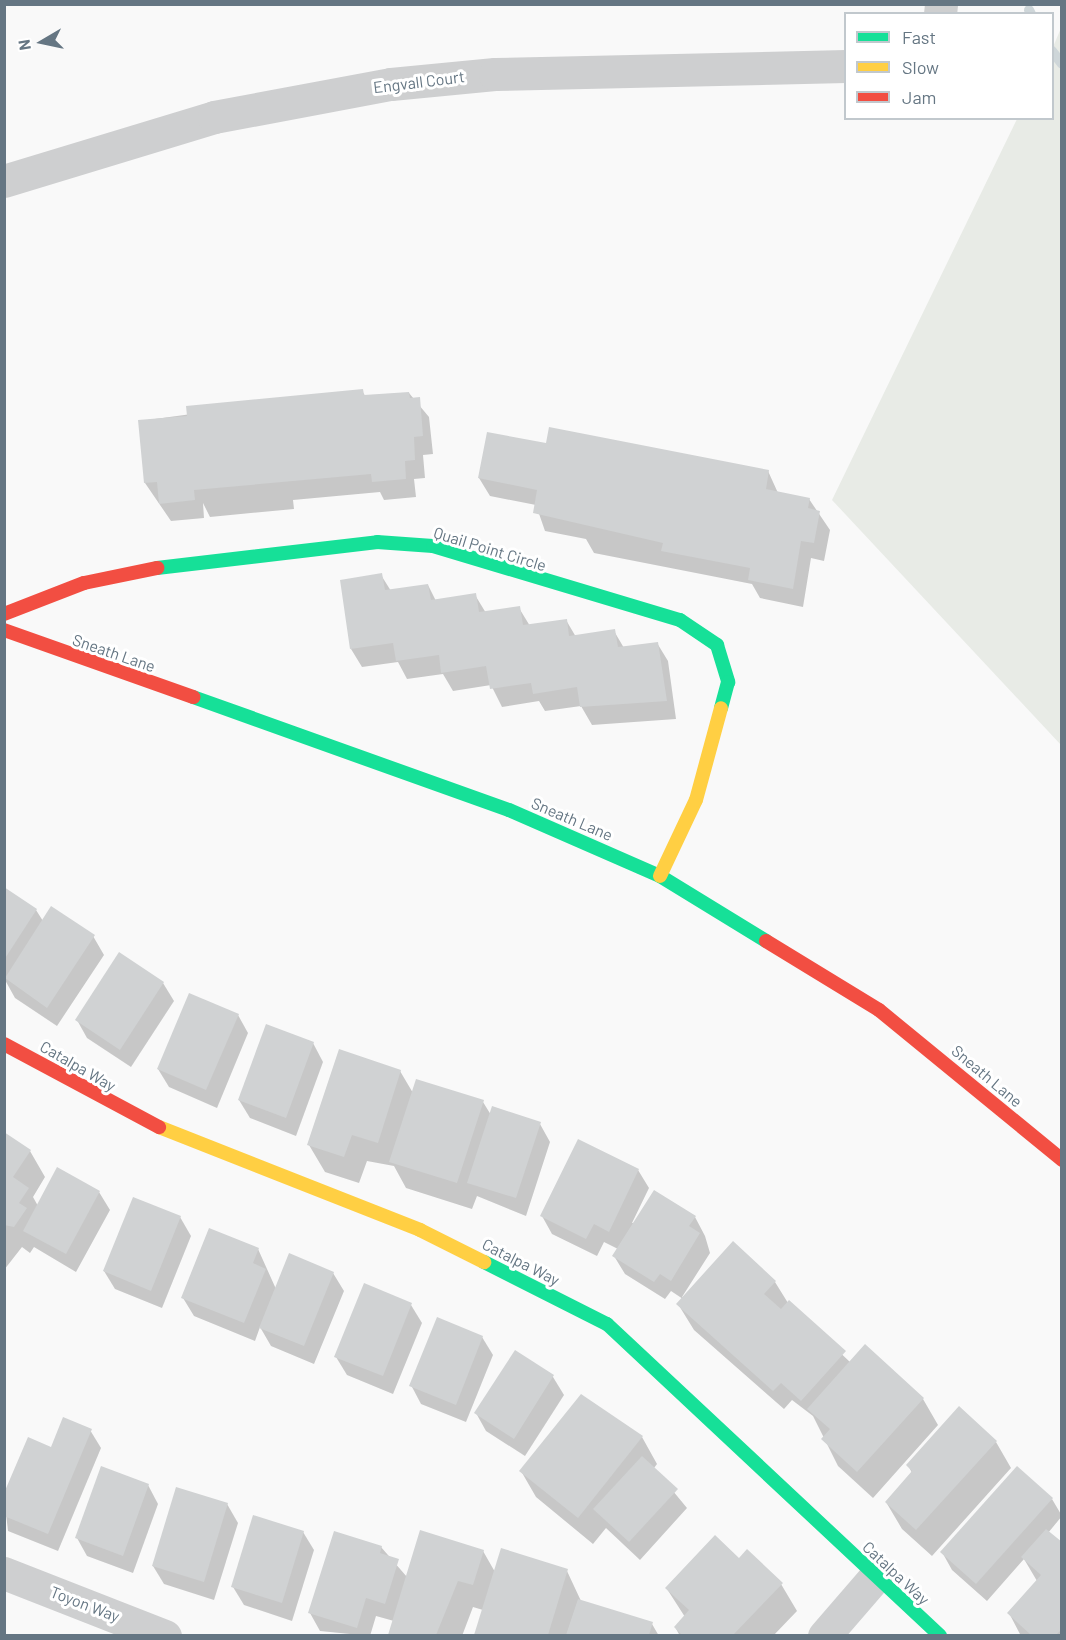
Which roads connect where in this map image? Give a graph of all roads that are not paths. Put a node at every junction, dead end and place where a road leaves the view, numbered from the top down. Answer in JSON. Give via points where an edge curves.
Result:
{"nodes":[{"id":1,"x":844,"y":66,"type":"edge"},
{"id":2,"x":4,"y":182,"type":"edge"},
{"id":3,"x":4,"y":614,"type":"edge"},
{"id":4,"x":4,"y":630,"type":"edge"},
{"id":5,"x":660,"y":876,"type":"junction"},
{"id":6,"x":4,"y":1044,"type":"edge"},
{"id":7,"x":1062,"y":1160,"type":"edge"},
{"id":8,"x":4,"y":1573,"type":"edge"},
{"id":9,"x":875,"y":1577,"type":"junction"},
{"id":10,"x":165,"y":1635,"type":"edge"},
{"id":11,"x":824,"y":1635,"type":"edge"},
{"id":12,"x":940,"y":1635,"type":"edge"}],
"edges":[{"from":1,"to":2,"type":"street","name":"Engvall Court","via":[[495,74],[391,84],[214,117]]},
{"from":3,"to":5,"type":"street","name":"Quail Point Circle","via":[[84,583],[176,564],[377,542],[433,546],[680,620],[717,645],[728,682],[696,800]]},
{"from":4,"to":5,"type":"street","name":"Sneath Lane","via":[[509,810]]},
{"from":5,"to":7,"type":"street","name":"Sneath Lane","via":[[879,1010]]},
{"from":6,"to":9,"type":"street","name":"Catalpa Way","via":[[137,1119],[420,1230],[607,1324]]},
{"from":8,"to":10,"type":"street","name":"Toyon Way"},
{"from":9,"to":11,"type":"street"},
{"from":9,"to":12,"type":"street","name":"Catalpa Way"}]}
